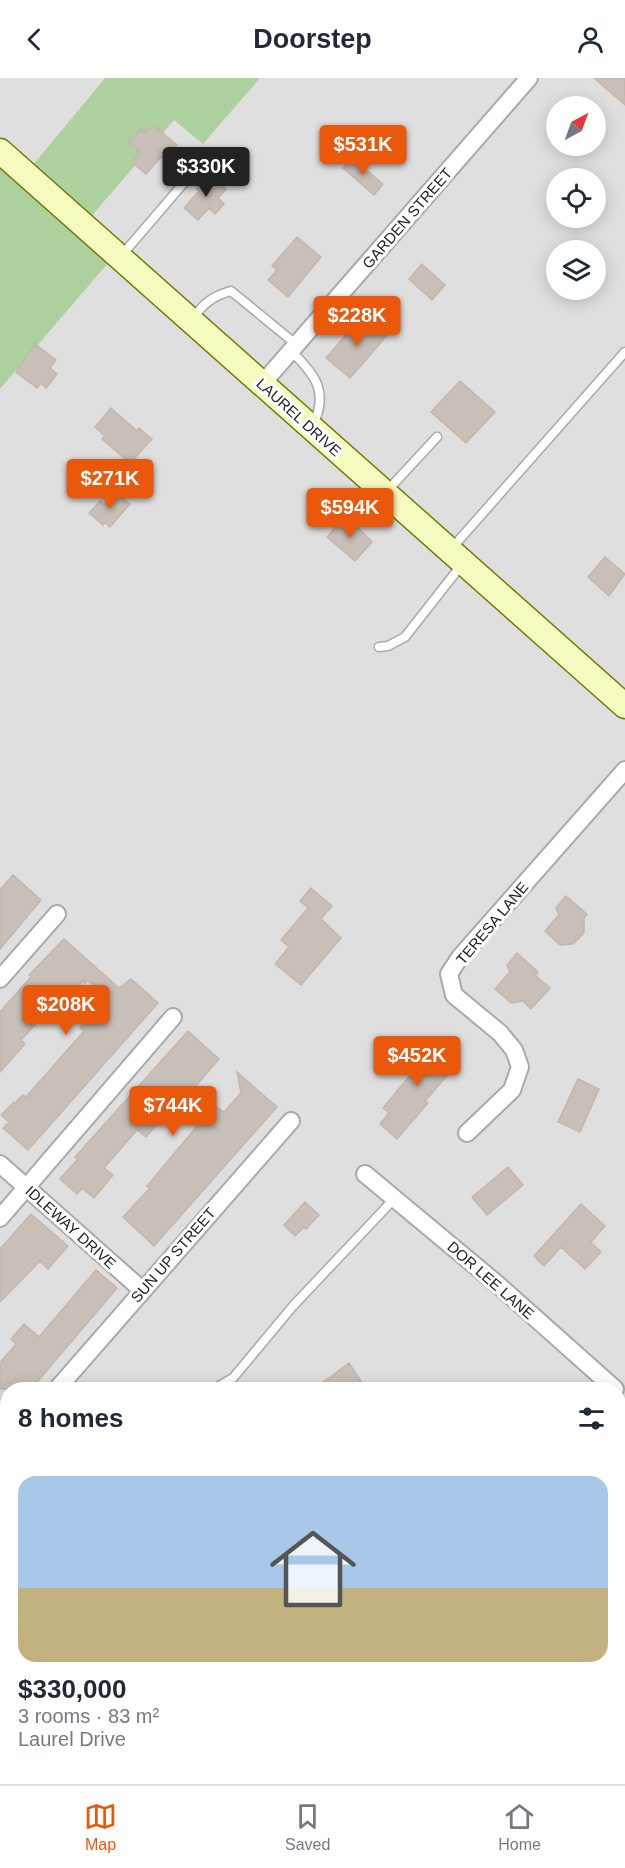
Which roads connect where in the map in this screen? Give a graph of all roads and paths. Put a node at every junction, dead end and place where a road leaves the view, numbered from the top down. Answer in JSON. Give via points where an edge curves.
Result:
{"nodes":[{"id":1,"x":529,"y":78,"type":"edge"},
{"id":2,"x":0,"y":151,"type":"edge"},
{"id":3,"x":194,"y":171,"type":"dead end"},
{"id":4,"x":120,"y":257,"type":"junction"},
{"id":5,"x":190,"y":321,"type":"junction"},
{"id":6,"x":294,"y":348,"type":"junction"},
{"id":7,"x":625,"y":352,"type":"edge"},
{"id":8,"x":262,"y":384,"type":"junction"},
{"id":9,"x":311,"y":428,"type":"junction"},
{"id":10,"x":437,"y":437,"type":"dead end"},
{"id":11,"x":385,"y":493,"type":"junction"},
{"id":12,"x":457,"y":557,"type":"junction"},
{"id":13,"x":379,"y":647,"type":"dead end"},
{"id":14,"x":625,"y":706,"type":"edge"},
{"id":15,"x":625,"y":770,"type":"edge"},
{"id":16,"x":57,"y":914,"type":"dead end"},
{"id":17,"x":0,"y":979,"type":"edge"},
{"id":18,"x":173,"y":1017,"type":"dead end"},
{"id":19,"x":291,"y":1121,"type":"dead end"},
{"id":20,"x":467,"y":1133,"type":"dead end"},
{"id":21,"x":0,"y":1164,"type":"edge"},
{"id":22,"x":365,"y":1174,"type":"dead end"},
{"id":23,"x":27,"y":1187,"type":"junction"},
{"id":24,"x":395,"y":1198,"type":"junction"},
{"id":25,"x":0,"y":1218,"type":"edge"},
{"id":26,"x":142,"y":1290,"type":"junction"},
{"id":27,"x":63,"y":1382,"type":"edge"},
{"id":28,"x":226,"y":1382,"type":"edge"},
{"id":29,"x":607,"y":1382,"type":"edge"}],
"edges":[{"from":1,"to":6,"type":"street","name":"GARDEN STREET"},
{"from":2,"to":4,"type":"street","name":"LAUREL DRIVE"},
{"from":3,"to":4,"type":"lane"},
{"from":4,"to":5,"type":"street","name":"LAUREL DRIVE"},
{"from":5,"to":6,"type":"lane","via":[[205,302],[231,291]]},
{"from":5,"to":8,"type":"street","name":"LAUREL DRIVE"},
{"from":6,"to":8,"type":"street","name":"GARDEN STREET"},
{"from":6,"to":9,"type":"lane","via":[[318,388],[321,408]]},
{"from":7,"to":12,"type":"lane"},
{"from":8,"to":9,"type":"street","name":"LAUREL DRIVE"},
{"from":9,"to":11,"type":"street","name":"LAUREL DRIVE"},
{"from":10,"to":11,"type":"lane"},
{"from":11,"to":12,"type":"street","name":"LAUREL DRIVE"},
{"from":12,"to":13,"type":"lane","via":[[445,584],[405,637]]},
{"from":12,"to":14,"type":"street","name":"LAUREL DRIVE"},
{"from":15,"to":20,"type":"street","name":"TERESA LANE","via":[[449,974],[454,995],[500,1033],[514,1050],[520,1067],[512,1090]]},
{"from":16,"to":17,"type":"street"},
{"from":18,"to":23,"type":"street"},
{"from":19,"to":26,"type":"street","name":"SUN UP STREET"},
{"from":21,"to":23,"type":"street","name":"IDLEWAY DRIVE"},
{"from":22,"to":24,"type":"street","name":"DOR LEE LANE"},
{"from":23,"to":25,"type":"street"},
{"from":23,"to":26,"type":"street","name":"IDLEWAY DRIVE"},
{"from":24,"to":28,"type":"lane"},
{"from":24,"to":29,"type":"street","name":"DOR LEE LANE"},
{"from":26,"to":27,"type":"street","name":"SUN UP STREET"}]}
